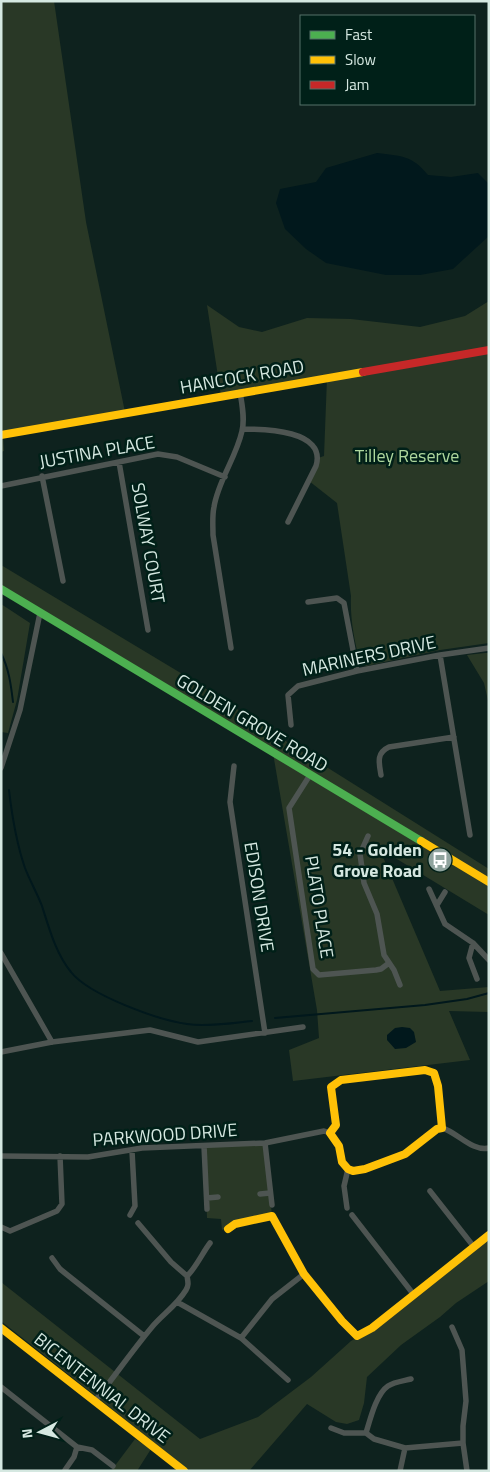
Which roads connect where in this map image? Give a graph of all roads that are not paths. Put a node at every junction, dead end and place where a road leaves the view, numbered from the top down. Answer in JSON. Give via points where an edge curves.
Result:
{"nodes":[{"id":1,"x":489,"y":350,"type":"edge"},
{"id":2,"x":240,"y":392,"type":"junction"},
{"id":3,"x":243,"y":429,"type":"junction"},
{"id":4,"x":1,"y":435,"type":"edge"},
{"id":5,"x":119,"y":462,"type":"junction"},
{"id":6,"x":42,"y":476,"type":"junction"},
{"id":7,"x":225,"y":477,"type":"junction"},
{"id":8,"x":1,"y":486,"type":"edge"},
{"id":9,"x":288,"y":522,"type":"dead end"},
{"id":10,"x":63,"y":582,"type":"dead end"},
{"id":11,"x":1,"y":589,"type":"edge"},
{"id":12,"x":308,"y":602,"type":"dead end"},
{"id":13,"x":40,"y":613,"type":"junction"},
{"id":14,"x":148,"y":630,"type":"dead end"},
{"id":15,"x":231,"y":648,"type":"dead end"},
{"id":16,"x":489,"y":648,"type":"edge"},
{"id":17,"x":440,"y":655,"type":"junction"},
{"id":18,"x":357,"y":671,"type":"junction"},
{"id":19,"x":291,"y":725,"type":"dead end"},
{"id":20,"x":454,"y":737,"type":"junction"},
{"id":21,"x":234,"y":766,"type":"dead end"},
{"id":22,"x":1,"y":768,"type":"edge"},
{"id":23,"x":310,"y":775,"type":"junction"},
{"id":24,"x":382,"y":775,"type":"dead end"},
{"id":25,"x":470,"y":835,"type":"dead end"},
{"id":26,"x":368,"y":836,"type":"dead end"},
{"id":27,"x":489,"y":882,"type":"edge"},
{"id":28,"x":429,"y":889,"type":"dead end"},
{"id":29,"x":446,"y":892,"type":"dead end"},
{"id":30,"x":437,"y":905,"type":"junction"},
{"id":31,"x":473,"y":943,"type":"junction"},
{"id":32,"x":1,"y":953,"type":"edge"},
{"id":33,"x":489,"y":960,"type":"edge"},
{"id":34,"x":389,"y":963,"type":"junction"},
{"id":35,"x":477,"y":979,"type":"dead end"},
{"id":36,"x":400,"y":985,"type":"dead end"},
{"id":37,"x":303,"y":1028,"type":"dead end"},
{"id":38,"x":265,"y":1033,"type":"junction"},
{"id":39,"x":52,"y":1042,"type":"junction"},
{"id":40,"x":1,"y":1052,"type":"edge"},
{"id":41,"x":442,"y":1128,"type":"junction"},
{"id":42,"x":330,"y":1133,"type":"junction"},
{"id":43,"x":264,"y":1143,"type":"junction"},
{"id":44,"x":204,"y":1146,"type":"junction"},
{"id":45,"x":489,"y":1148,"type":"edge"},
{"id":46,"x":132,"y":1150,"type":"junction"},
{"id":47,"x":1,"y":1156,"type":"edge"},
{"id":48,"x":60,"y":1156,"type":"junction"},
{"id":49,"x":348,"y":1169,"type":"junction"},
{"id":50,"x":430,"y":1191,"type":"dead end"},
{"id":51,"x":270,"y":1193,"type":"junction"},
{"id":52,"x":260,"y":1194,"type":"dead end"},
{"id":53,"x":218,"y":1197,"type":"dead end"},
{"id":54,"x":207,"y":1198,"type":"junction"},
{"id":55,"x":272,"y":1204,"type":"dead end"},
{"id":56,"x":347,"y":1208,"type":"dead end"},
{"id":57,"x":207,"y":1209,"type":"dead end"},
{"id":58,"x":130,"y":1215,"type":"dead end"},
{"id":59,"x":352,"y":1215,"type":"dead end"},
{"id":60,"x":138,"y":1224,"type":"dead end"},
{"id":61,"x":1,"y":1228,"type":"edge"},
{"id":62,"x":228,"y":1229,"type":"dead end"},
{"id":63,"x":489,"y":1235,"type":"edge"},
{"id":64,"x":210,"y":1243,"type":"dead end"},
{"id":65,"x":474,"y":1247,"type":"junction"},
{"id":66,"x":52,"y":1258,"type":"dead end"},
{"id":67,"x":304,"y":1274,"type":"junction"},
{"id":68,"x":187,"y":1276,"type":"junction"},
{"id":69,"x":414,"y":1295,"type":"junction"},
{"id":70,"x":177,"y":1302,"type":"junction"},
{"id":71,"x":452,"y":1327,"type":"dead end"},
{"id":72,"x":1,"y":1328,"type":"edge"},
{"id":73,"x":144,"y":1336,"type":"junction"},
{"id":74,"x":241,"y":1338,"type":"junction"},
{"id":75,"x":411,"y":1379,"type":"dead end"},
{"id":76,"x":288,"y":1380,"type":"dead end"},
{"id":77,"x":1,"y":1387,"type":"edge"},
{"id":78,"x":95,"y":1401,"type":"junction"},
{"id":79,"x":331,"y":1428,"type":"dead end"},
{"id":80,"x":366,"y":1433,"type":"junction"},
{"id":81,"x":463,"y":1443,"type":"junction"},
{"id":82,"x":77,"y":1448,"type":"junction"},
{"id":83,"x":405,"y":1448,"type":"junction"},
{"id":84,"x":114,"y":1466,"type":"dead end"},
{"id":85,"x":65,"y":1470,"type":"dead end"},
{"id":86,"x":184,"y":1471,"type":"edge"},
{"id":87,"x":400,"y":1471,"type":"edge"},
{"id":88,"x":467,"y":1471,"type":"edge"}],
"edges":[{"from":1,"to":2,"type":"main road","name":"HANCOCK ROAD"},
{"from":2,"to":3,"type":"street"},
{"from":2,"to":4,"type":"main road","name":"HANCOCK ROAD"},
{"from":3,"to":7,"type":"street"},
{"from":3,"to":9,"type":"street","via":[[292,434],[307,442],[316,453],[316,466]]},
{"from":5,"to":6,"type":"street","name":"JUSTINA PLACE"},
{"from":5,"to":7,"type":"street","name":"JUSTINA PLACE","via":[[168,455]]},
{"from":5,"to":14,"type":"street","name":"SOLWAY COURT"},
{"from":6,"to":8,"type":"street","name":"JUSTINA PLACE"},
{"from":6,"to":10,"type":"street"},
{"from":7,"to":15,"type":"street","via":[[214,507],[213,535]]},
{"from":11,"to":13,"type":"main road","name":"GOLDEN GROVE ROAD"},
{"from":12,"to":18,"type":"street","via":[[337,598],[344,603]]},
{"from":13,"to":22,"type":"street","via":[[20,710]]},
{"from":13,"to":23,"type":"main road","name":"GOLDEN GROVE ROAD"},
{"from":16,"to":17,"type":"street","name":"MARINERS DRIVE"},
{"from":17,"to":18,"type":"street","name":"MARINERS DRIVE"},
{"from":17,"to":20,"type":"street"},
{"from":18,"to":19,"type":"street","name":"MARINERS DRIVE","via":[[298,686],[288,695]]},
{"from":20,"to":24,"type":"street","via":[[388,746],[379,756]]},
{"from":20,"to":25,"type":"street"},
{"from":21,"to":38,"type":"street","name":"EDISON DRIVE","via":[[230,802]]},
{"from":23,"to":27,"type":"main road","name":"GOLDEN GROVE ROAD"},
{"from":23,"to":34,"type":"street","name":"PLATO PLACE","via":[[289,811],[313,968],[319,975],[329,975],[379,970]]},
{"from":26,"to":34,"type":"street","via":[[360,854],[363,880],[377,914],[384,955]]},
{"from":28,"to":30,"type":"street"},
{"from":29,"to":30,"type":"street"},
{"from":30,"to":31,"type":"street","via":[[446,924]]},
{"from":31,"to":33,"type":"street"},
{"from":31,"to":35,"type":"street","via":[[469,958]]},
{"from":32,"to":39,"type":"street"},
{"from":34,"to":36,"type":"street"},
{"from":37,"to":38,"type":"street"},
{"from":38,"to":39,"type":"street","via":[[198,1042],[150,1030]]},
{"from":39,"to":40,"type":"street"},
{"from":41,"to":42,"type":"main road","via":[[438,1086],[434,1074],[425,1070],[341,1080],[331,1087],[336,1125]]},
{"from":41,"to":45,"type":"street","via":[[476,1146]]},
{"from":41,"to":49,"type":"main road","via":[[405,1154],[365,1169]]},
{"from":42,"to":43,"type":"street","name":"PARKWOOD DRIVE","via":[[324,1131]]},
{"from":42,"to":49,"type":"main road"},
{"from":43,"to":44,"type":"street","name":"PARKWOOD DRIVE"},
{"from":43,"to":51,"type":"street"},
{"from":44,"to":46,"type":"street","name":"PARKWOOD DRIVE"},
{"from":44,"to":54,"type":"street"},
{"from":46,"to":48,"type":"street","name":"PARKWOOD DRIVE"},
{"from":46,"to":58,"type":"street","via":[[137,1209]]},
{"from":47,"to":48,"type":"street","name":"PARKWOOD DRIVE"},
{"from":48,"to":61,"type":"street","via":[[62,1204],[57,1211],[10,1231]]},
{"from":49,"to":56,"type":"street","via":[[344,1186]]},
{"from":50,"to":65,"type":"street"},
{"from":51,"to":52,"type":"street"},
{"from":51,"to":55,"type":"street"},
{"from":53,"to":54,"type":"street"},
{"from":54,"to":57,"type":"street"},
{"from":59,"to":69,"type":"street"},
{"from":60,"to":68,"type":"street"},
{"from":62,"to":67,"type":"main road","via":[[235,1224],[272,1216]]},
{"from":63,"to":65,"type":"main road"},
{"from":64,"to":68,"type":"street"},
{"from":65,"to":69,"type":"main road"},
{"from":66,"to":73,"type":"street","via":[[60,1270]]},
{"from":67,"to":69,"type":"main road","via":[[357,1336]]},
{"from":67,"to":74,"type":"street","via":[[272,1299]]},
{"from":68,"to":70,"type":"street","via":[[186,1291]]},
{"from":70,"to":73,"type":"street"},
{"from":70,"to":74,"type":"street"},
{"from":71,"to":81,"type":"street","via":[[462,1350],[466,1401]]},
{"from":72,"to":78,"type":"main road","name":"BICENTENNIAL DRIVE"},
{"from":73,"to":78,"type":"street"},
{"from":74,"to":76,"type":"street"},
{"from":75,"to":80,"type":"street","via":[[383,1390]]},
{"from":77,"to":82,"type":"street"},
{"from":78,"to":86,"type":"main road","name":"BICENTENNIAL DRIVE"},
{"from":79,"to":80,"type":"street","via":[[344,1433]]},
{"from":80,"to":83,"type":"street","via":[[374,1439]]},
{"from":81,"to":83,"type":"street"},
{"from":81,"to":88,"type":"street"},
{"from":82,"to":84,"type":"street","via":[[92,1450]]},
{"from":82,"to":85,"type":"street"},
{"from":83,"to":87,"type":"street"}]}
